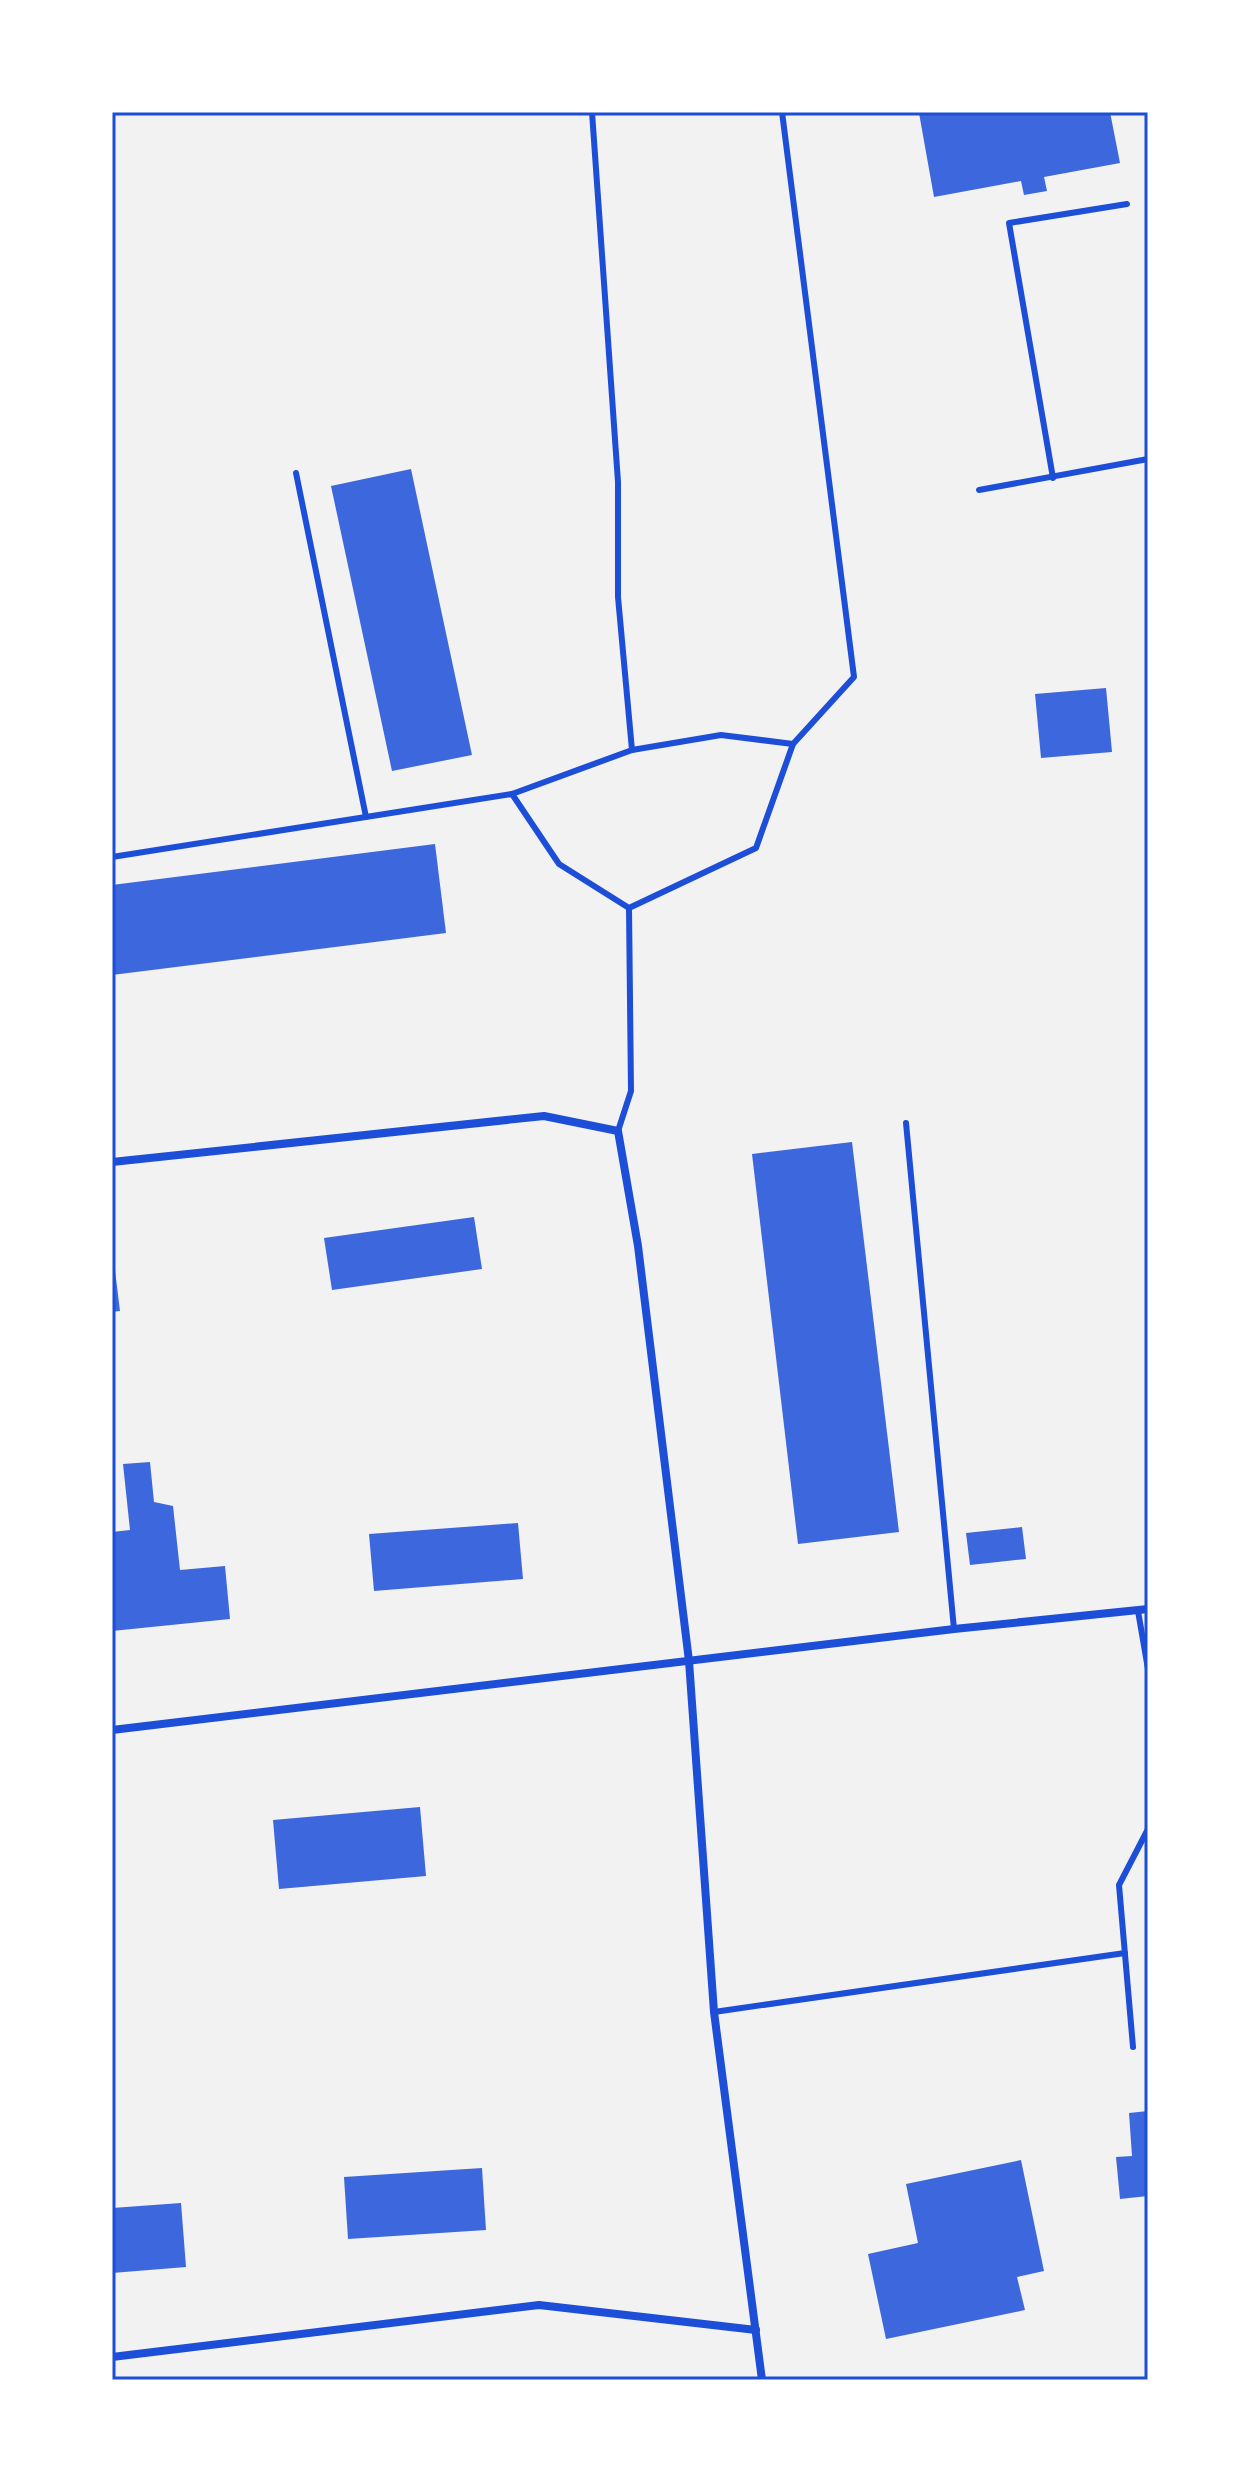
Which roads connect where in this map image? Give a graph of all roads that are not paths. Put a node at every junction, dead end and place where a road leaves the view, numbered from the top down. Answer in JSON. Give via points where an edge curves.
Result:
{"nodes":[{"id":1,"x":592,"y":112,"type":"edge"},
{"id":2,"x":782,"y":112,"type":"edge"},
{"id":3,"x":1127,"y":204,"type":"dead end"},
{"id":4,"x":1148,"y":459,"type":"edge"},
{"id":5,"x":296,"y":473,"type":"dead end"},
{"id":6,"x":1053,"y":478,"type":"junction"},
{"id":7,"x":979,"y":490,"type":"dead end"},
{"id":8,"x":793,"y":744,"type":"junction"},
{"id":9,"x":632,"y":750,"type":"junction"},
{"id":10,"x":512,"y":794,"type":"junction"},
{"id":11,"x":366,"y":817,"type":"junction"},
{"id":12,"x":112,"y":857,"type":"edge"},
{"id":13,"x":629,"y":908,"type":"junction"},
{"id":14,"x":906,"y":1123,"type":"dead end"},
{"id":15,"x":618,"y":1131,"type":"junction"},
{"id":16,"x":112,"y":1162,"type":"edge"},
{"id":17,"x":1143,"y":1610,"type":"edge"},
{"id":18,"x":954,"y":1629,"type":"junction"},
{"id":19,"x":689,"y":1661,"type":"junction"},
{"id":20,"x":1148,"y":1669,"type":"edge"},
{"id":21,"x":112,"y":1730,"type":"edge"},
{"id":22,"x":1148,"y":1829,"type":"edge"},
{"id":23,"x":1125,"y":1953,"type":"junction"},
{"id":24,"x":714,"y":2012,"type":"junction"},
{"id":25,"x":1133,"y":2047,"type":"dead end"},
{"id":26,"x":756,"y":2330,"type":"junction"},
{"id":27,"x":112,"y":2357,"type":"edge"},
{"id":28,"x":762,"y":2380,"type":"edge"}],
"edges":[{"from":1,"to":9,"type":"lane","via":[[618,482],[618,597]]},
{"from":2,"to":8,"type":"lane","via":[[854,677]]},
{"from":3,"to":6,"type":"lane","via":[[1009,223]]},
{"from":4,"to":6,"type":"lane"},
{"from":5,"to":11,"type":"lane"},
{"from":6,"to":7,"type":"lane"},
{"from":8,"to":9,"type":"lane","via":[[721,735]]},
{"from":8,"to":13,"type":"lane","via":[[756,848]]},
{"from":9,"to":10,"type":"lane"},
{"from":10,"to":11,"type":"lane"},
{"from":10,"to":13,"type":"lane","via":[[559,864]]},
{"from":11,"to":12,"type":"lane"},
{"from":13,"to":15,"type":"lane","via":[[631,1091]]},
{"from":14,"to":18,"type":"lane"},
{"from":15,"to":16,"type":"street","via":[[544,1116]]},
{"from":15,"to":19,"type":"street","via":[[638,1246]]},
{"from":17,"to":18,"type":"street"},
{"from":17,"to":20,"type":"lane"},
{"from":18,"to":19,"type":"street"},
{"from":19,"to":21,"type":"street"},
{"from":19,"to":24,"type":"street"},
{"from":22,"to":23,"type":"lane","via":[[1119,1885]]},
{"from":23,"to":24,"type":"lane"},
{"from":23,"to":25,"type":"lane"},
{"from":24,"to":26,"type":"street"},
{"from":26,"to":27,"type":"street","via":[[539,2305]]},
{"from":26,"to":28,"type":"street"}]}
